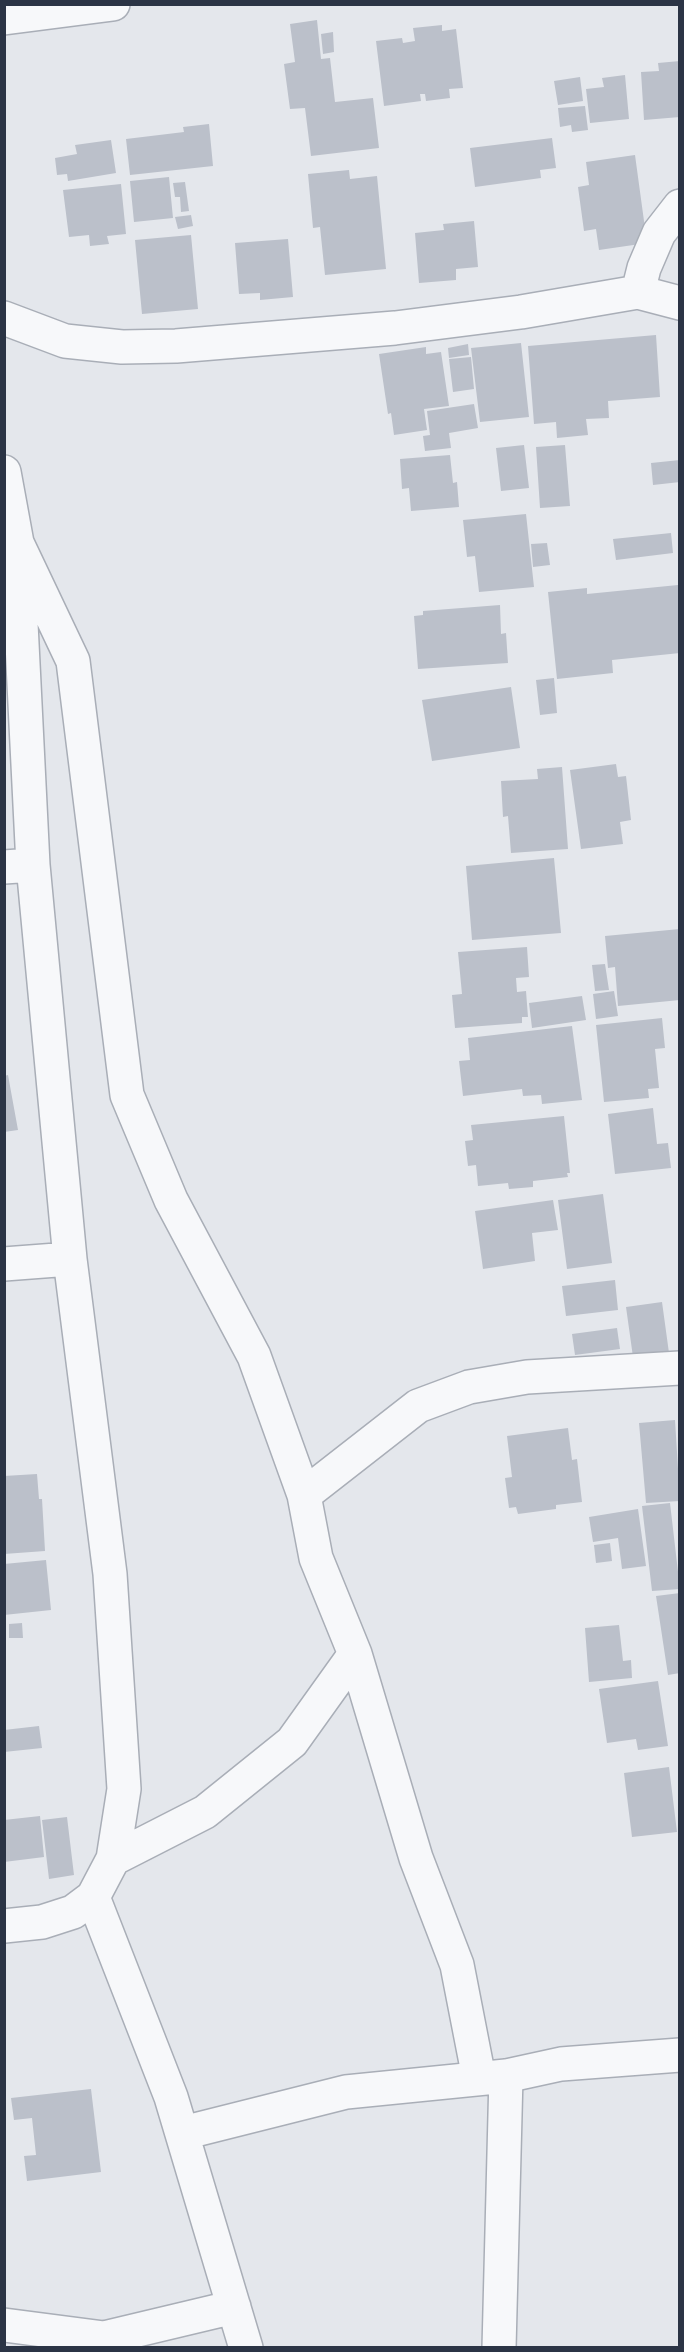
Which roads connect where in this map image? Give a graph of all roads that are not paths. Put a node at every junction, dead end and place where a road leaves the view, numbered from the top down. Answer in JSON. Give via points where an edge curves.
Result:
{"nodes":[{"id":1,"x":113,"y":4,"type":"edge"},
{"id":2,"x":4,"y":18,"type":"edge"},
{"id":3,"x":680,"y":206,"type":"edge"},
{"id":4,"x":638,"y":292,"type":"junction"},
{"id":5,"x":680,"y":303,"type":"edge"},
{"id":6,"x":4,"y":318,"type":"edge"},
{"id":7,"x":4,"y":472,"type":"edge"},
{"id":8,"x":16,"y":543,"type":"junction"},
{"id":9,"x":19,"y":866,"type":"edge"},
{"id":10,"x":70,"y":1259,"type":"junction"},
{"id":11,"x":4,"y":1264,"type":"edge"},
{"id":12,"x":680,"y":1368,"type":"edge"},
{"id":13,"x":304,"y":1495,"type":"junction"},
{"id":14,"x":356,"y":1654,"type":"junction"},
{"id":15,"x":113,"y":1859,"type":"junction"},
{"id":16,"x":93,"y":1897,"type":"junction"},
{"id":17,"x":4,"y":1926,"type":"edge"},
{"id":18,"x":680,"y":2055,"type":"edge"},
{"id":19,"x":492,"y":2077,"type":"junction"},
{"id":20,"x":183,"y":2133,"type":"junction"},
{"id":21,"x":234,"y":2307,"type":"junction"},
{"id":22,"x":4,"y":2325,"type":"edge"},
{"id":23,"x":246,"y":2348,"type":"edge"},
{"id":24,"x":500,"y":2348,"type":"edge"}],
"edges":[{"from":1,"to":2,"type":"street"},
{"from":3,"to":4,"type":"street","via":[[659,233]]},
{"from":4,"to":5,"type":"street"},
{"from":4,"to":6,"type":"street","via":[[395,328],[176,346],[122,347],[65,341]]},
{"from":7,"to":8,"type":"street"},
{"from":8,"to":9,"type":"street"},
{"from":8,"to":13,"type":"street","via":[[73,661],[127,1095],[171,1200],[254,1356]]},
{"from":9,"to":10,"type":"street"},
{"from":10,"to":11,"type":"street"},
{"from":10,"to":15,"type":"street","via":[[110,1574],[124,1789]]},
{"from":12,"to":13,"type":"street","via":[[527,1377],[469,1387],[418,1406]]},
{"from":13,"to":14,"type":"street","via":[[316,1558]]},
{"from":14,"to":15,"type":"street","via":[[292,1742],[205,1812]]},
{"from":14,"to":19,"type":"street","via":[[416,1858],[457,1965]]},
{"from":15,"to":16,"type":"street"},
{"from":16,"to":17,"type":"street","via":[[73,1912],[42,1922]]},
{"from":16,"to":20,"type":"street"},
{"from":18,"to":19,"type":"street","via":[[561,2064]]},
{"from":19,"to":20,"type":"street","via":[[346,2092]]},
{"from":19,"to":24,"type":"street"},
{"from":20,"to":21,"type":"street"},
{"from":21,"to":22,"type":"street","via":[[104,2337]]},
{"from":21,"to":23,"type":"street"}]}
